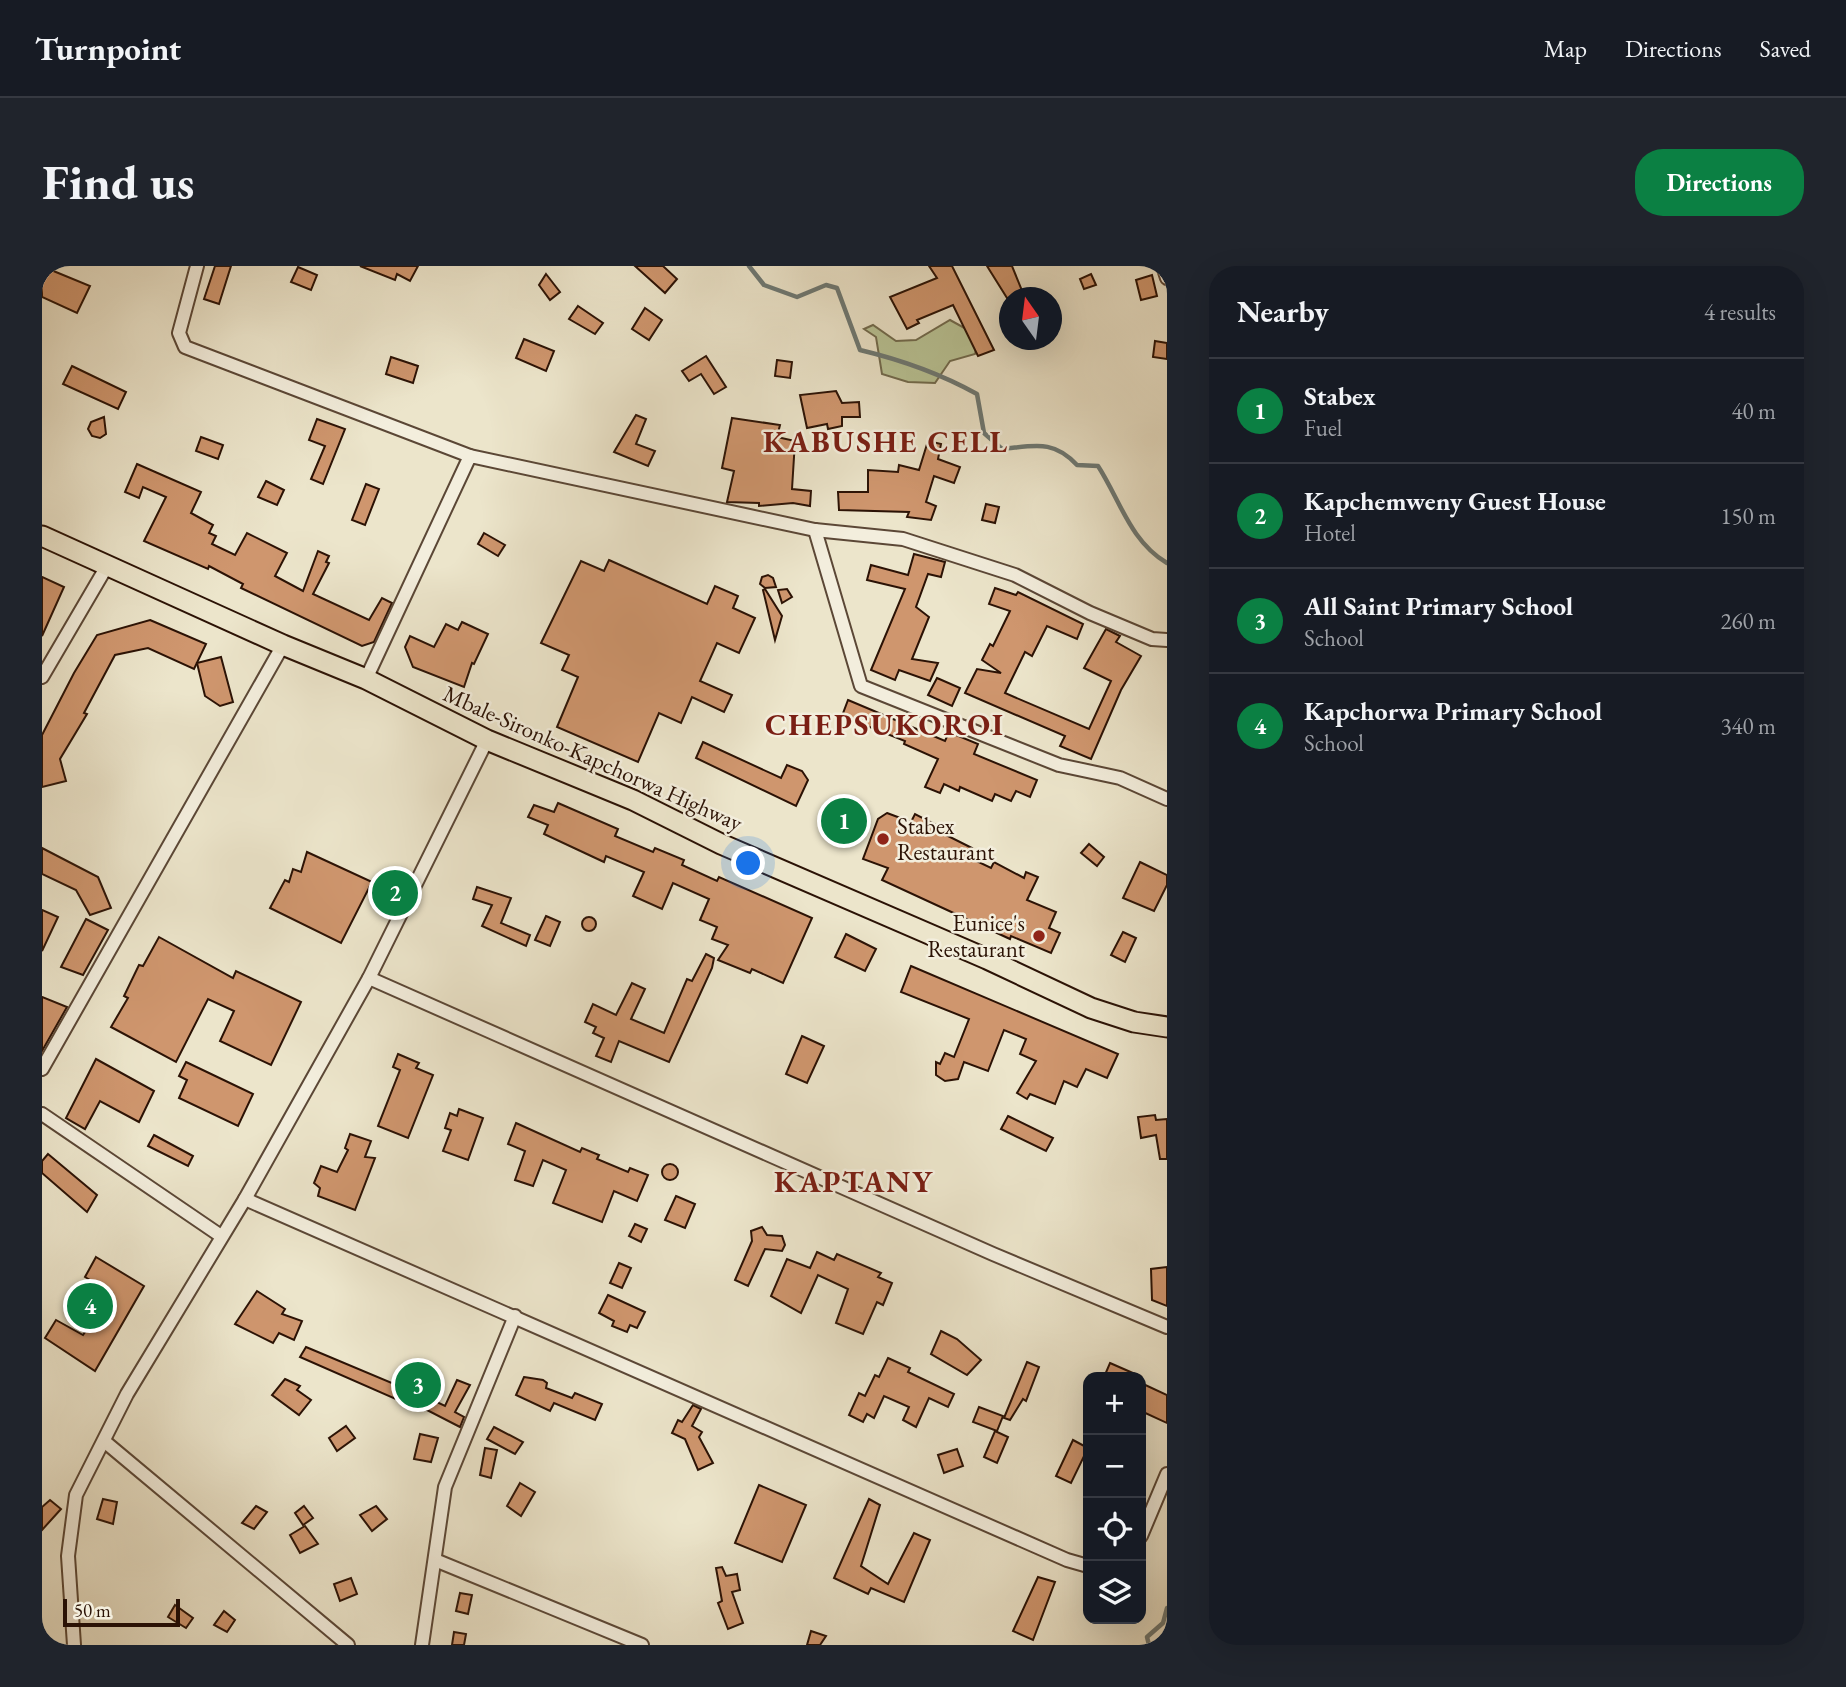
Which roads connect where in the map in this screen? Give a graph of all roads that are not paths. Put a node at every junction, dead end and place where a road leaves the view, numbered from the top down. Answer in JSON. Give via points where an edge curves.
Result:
{"nodes":[{"id":1,"x":197,"y":266,"type":"edge"},
{"id":2,"x":1163,"y":266,"type":"edge"},
{"id":3,"x":1167,"y":278,"type":"edge"},
{"id":4,"x":470,"y":456,"type":"junction"},
{"id":5,"x":815,"y":530,"type":"junction"},
{"id":6,"x":42,"y":536,"type":"edge"},
{"id":7,"x":107,"y":566,"type":"junction"},
{"id":8,"x":1167,"y":640,"type":"edge"},
{"id":9,"x":283,"y":645,"type":"junction"},
{"id":10,"x":42,"y":677,"type":"edge"},
{"id":11,"x":366,"y":679,"type":"junction"},
{"id":12,"x":487,"y":740,"type":"junction"},
{"id":13,"x":1167,"y":799,"type":"edge"},
{"id":14,"x":369,"y":978,"type":"junction"},
{"id":15,"x":1167,"y":1027,"type":"edge"},
{"id":16,"x":42,"y":1069,"type":"edge"},
{"id":17,"x":42,"y":1114,"type":"edge"},
{"id":18,"x":245,"y":1199,"type":"junction"},
{"id":19,"x":221,"y":1236,"type":"junction"},
{"id":20,"x":514,"y":1316,"type":"junction"},
{"id":21,"x":1167,"y":1327,"type":"edge"},
{"id":22,"x":104,"y":1441,"type":"junction"},
{"id":23,"x":1167,"y":1474,"type":"edge"},
{"id":24,"x":1146,"y":1524,"type":"edge"},
{"id":25,"x":435,"y":1560,"type":"junction"},
{"id":26,"x":1083,"y":1565,"type":"edge"},
{"id":27,"x":75,"y":1645,"type":"edge"},
{"id":28,"x":348,"y":1645,"type":"edge"},
{"id":29,"x":422,"y":1645,"type":"edge"},
{"id":30,"x":642,"y":1645,"type":"edge"}],
"edges":[{"from":1,"to":4,"type":"street","via":[[180,333],[185,347]]},
{"from":2,"to":3,"type":"street"},
{"from":4,"to":5,"type":"street"},
{"from":4,"to":11,"type":"street"},
{"from":5,"to":8,"type":"street","via":[[903,539],[965,556],[1152,639]]},
{"from":5,"to":13,"type":"street","via":[[860,686],[1059,765],[1120,778]]},
{"from":6,"to":7,"type":"main road","name":"Mbale-Sironko-Kapchorwa Highway"},
{"from":7,"to":9,"type":"main road","name":"Mbale-Sironko-Kapchorwa Highway"},
{"from":7,"to":10,"type":"street"},
{"from":9,"to":11,"type":"main road","name":"Mbale-Sironko-Kapchorwa Highway"},
{"from":9,"to":16,"type":"street"},
{"from":11,"to":12,"type":"main road","name":"Mbale-Sironko-Kapchorwa Highway"},
{"from":12,"to":14,"type":"street"},
{"from":12,"to":15,"type":"main road","name":"Mbale-Sironko-Kapchorwa Highway","via":[[633,800],[721,844],[1103,1013]]},
{"from":14,"to":18,"type":"street"},
{"from":14,"to":21,"type":"street"},
{"from":17,"to":19,"type":"street"},
{"from":18,"to":19,"type":"street"},
{"from":18,"to":20,"type":"street"},
{"from":19,"to":22,"type":"street"},
{"from":20,"to":25,"type":"street","via":[[447,1478]]},
{"from":20,"to":26,"type":"street"},
{"from":22,"to":27,"type":"street","via":[[76,1495],[71,1519],[68,1556]]},
{"from":22,"to":28,"type":"street"},
{"from":23,"to":24,"type":"street"},
{"from":25,"to":29,"type":"street"},
{"from":25,"to":30,"type":"street"}]}
